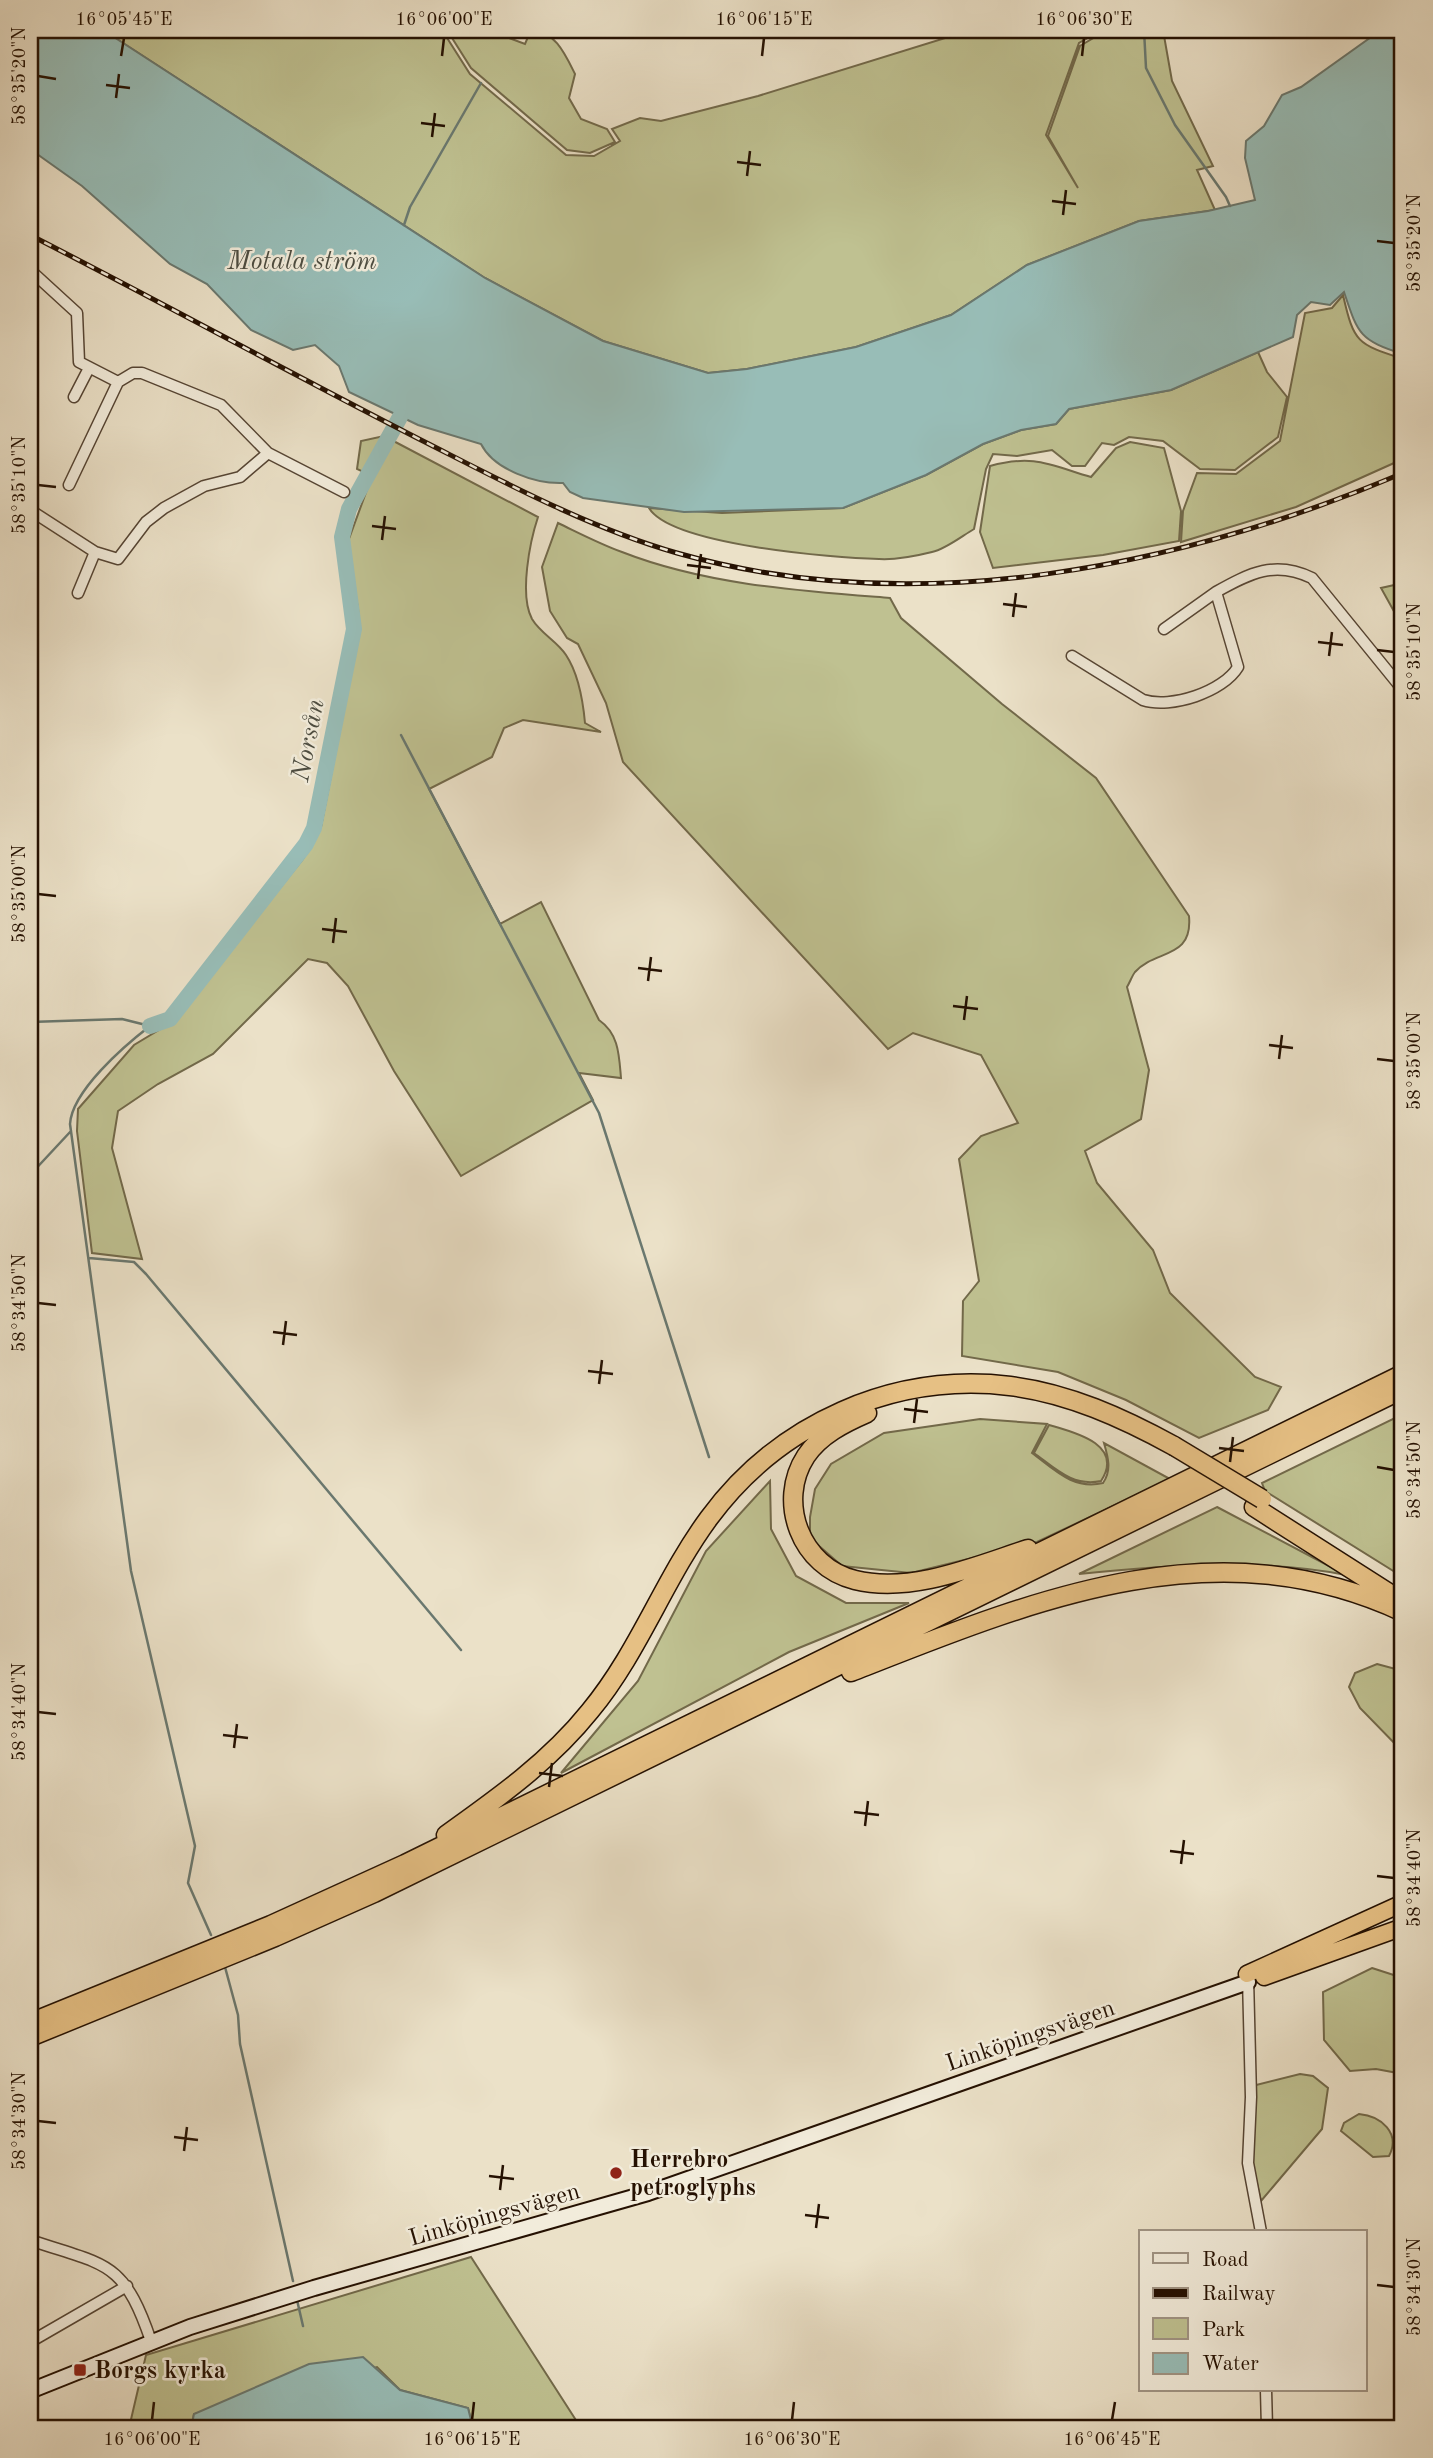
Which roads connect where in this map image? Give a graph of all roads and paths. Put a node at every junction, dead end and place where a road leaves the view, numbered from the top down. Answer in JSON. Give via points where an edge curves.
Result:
{"nodes":[{"id":1,"x":30,"y":270,"type":"edge"},
{"id":2,"x":89,"y":369,"type":"junction"},
{"id":3,"x":118,"y":382,"type":"junction"},
{"id":4,"x":74,"y":397,"type":"dead end"},
{"id":5,"x":268,"y":453,"type":"junction"},
{"id":6,"x":69,"y":485,"type":"dead end"},
{"id":7,"x":344,"y":492,"type":"dead end"},
{"id":8,"x":30,"y":510,"type":"edge"},
{"id":9,"x":99,"y":554,"type":"junction"},
{"id":10,"x":1216,"y":592,"type":"junction"},
{"id":11,"x":78,"y":593,"type":"dead end"},
{"id":12,"x":1164,"y":629,"type":"dead end"},
{"id":13,"x":1072,"y":656,"type":"dead end"},
{"id":14,"x":1403,"y":690,"type":"edge"},
{"id":15,"x":1403,"y":1374,"type":"edge"},
{"id":16,"x":1403,"y":1389,"type":"edge"},
{"id":17,"x":1170,"y":1450,"type":"junction"},
{"id":18,"x":1258,"y":1503,"type":"junction"},
{"id":19,"x":1091,"y":1528,"type":"junction"},
{"id":20,"x":1403,"y":1588,"type":"edge"},
{"id":21,"x":1403,"y":1602,"type":"edge"},
{"id":22,"x":1403,"y":1612,"type":"edge"},
{"id":23,"x":737,"y":1716,"type":"junction"},
{"id":24,"x":405,"y":1864,"type":"junction"},
{"id":25,"x":1403,"y":1903,"type":"edge"},
{"id":26,"x":1403,"y":1927,"type":"edge"},
{"id":27,"x":1248,"y":1978,"type":"junction"},
{"id":28,"x":30,"y":2023,"type":"edge"},
{"id":29,"x":30,"y":2037,"type":"edge"},
{"id":30,"x":1261,"y":2230,"type":"edge"},
{"id":31,"x":30,"y":2240,"type":"edge"},
{"id":32,"x":127,"y":2286,"type":"junction"},
{"id":33,"x":151,"y":2341,"type":"junction"},
{"id":34,"x":30,"y":2342,"type":"edge"},
{"id":35,"x":30,"y":2391,"type":"edge"},
{"id":36,"x":1266,"y":2392,"type":"edge"},
{"id":37,"x":1267,"y":2428,"type":"edge"}],
"edges":[{"from":1,"to":2,"type":"street","via":[[77,313],[79,362]]},
{"from":2,"to":3,"type":"street"},
{"from":2,"to":4,"type":"street"},
{"from":3,"to":5,"type":"street","via":[[142,373],[214,402]]},
{"from":3,"to":6,"type":"street"},
{"from":5,"to":7,"type":"street"},
{"from":5,"to":9,"type":"street","via":[[240,477],[204,486],[164,508],[146,522],[117,559]]},
{"from":8,"to":9,"type":"street"},
{"from":9,"to":11,"type":"street"},
{"from":10,"to":12,"type":"street"},
{"from":10,"to":13,"type":"street","via":[[1238,667],[1219,688],[1154,704]]},
{"from":10,"to":14,"type":"street","via":[[1264,569],[1298,571],[1312,578]]},
{"from":15,"to":19,"type":"highway"},
{"from":16,"to":23,"type":"highway"},
{"from":17,"to":18,"type":"highway"},
{"from":17,"to":19,"type":"highway","via":[[1052,1406],[986,1395],[938,1396],[870,1412],[834,1430],[806,1456],[794,1491],[797,1526],[813,1555],[837,1574],[876,1583],[944,1575]]},
{"from":17,"to":24,"type":"highway","via":[[1131,1424],[1077,1402],[989,1384],[910,1390],[864,1402],[820,1422],[785,1443],[729,1493],[689,1549],[623,1667],[554,1752]]},
{"from":18,"to":20,"type":"highway"},
{"from":18,"to":21,"type":"highway"},
{"from":19,"to":24,"type":"highway"},
{"from":22,"to":23,"type":"highway","via":[[1294,1578],[1224,1571],[1156,1576],[1084,1590],[1006,1614]]},
{"from":23,"to":29,"type":"highway","via":[[350,1904]]},
{"from":24,"to":28,"type":"highway","via":[[271,1925]]},
{"from":25,"to":27,"type":"highway"},
{"from":26,"to":27,"type":"highway"},
{"from":27,"to":30,"type":"street","via":[[1248,2163]]},
{"from":27,"to":33,"type":"main road","name":"Linköpingsvägen","via":[[648,2193],[314,2288]]},
{"from":31,"to":32,"type":"street","via":[[110,2267]]},
{"from":32,"to":33,"type":"street"},
{"from":32,"to":34,"type":"street"},
{"from":33,"to":35,"type":"main road","name":"Linköpingsvägen"},
{"from":36,"to":37,"type":"street"}]}
